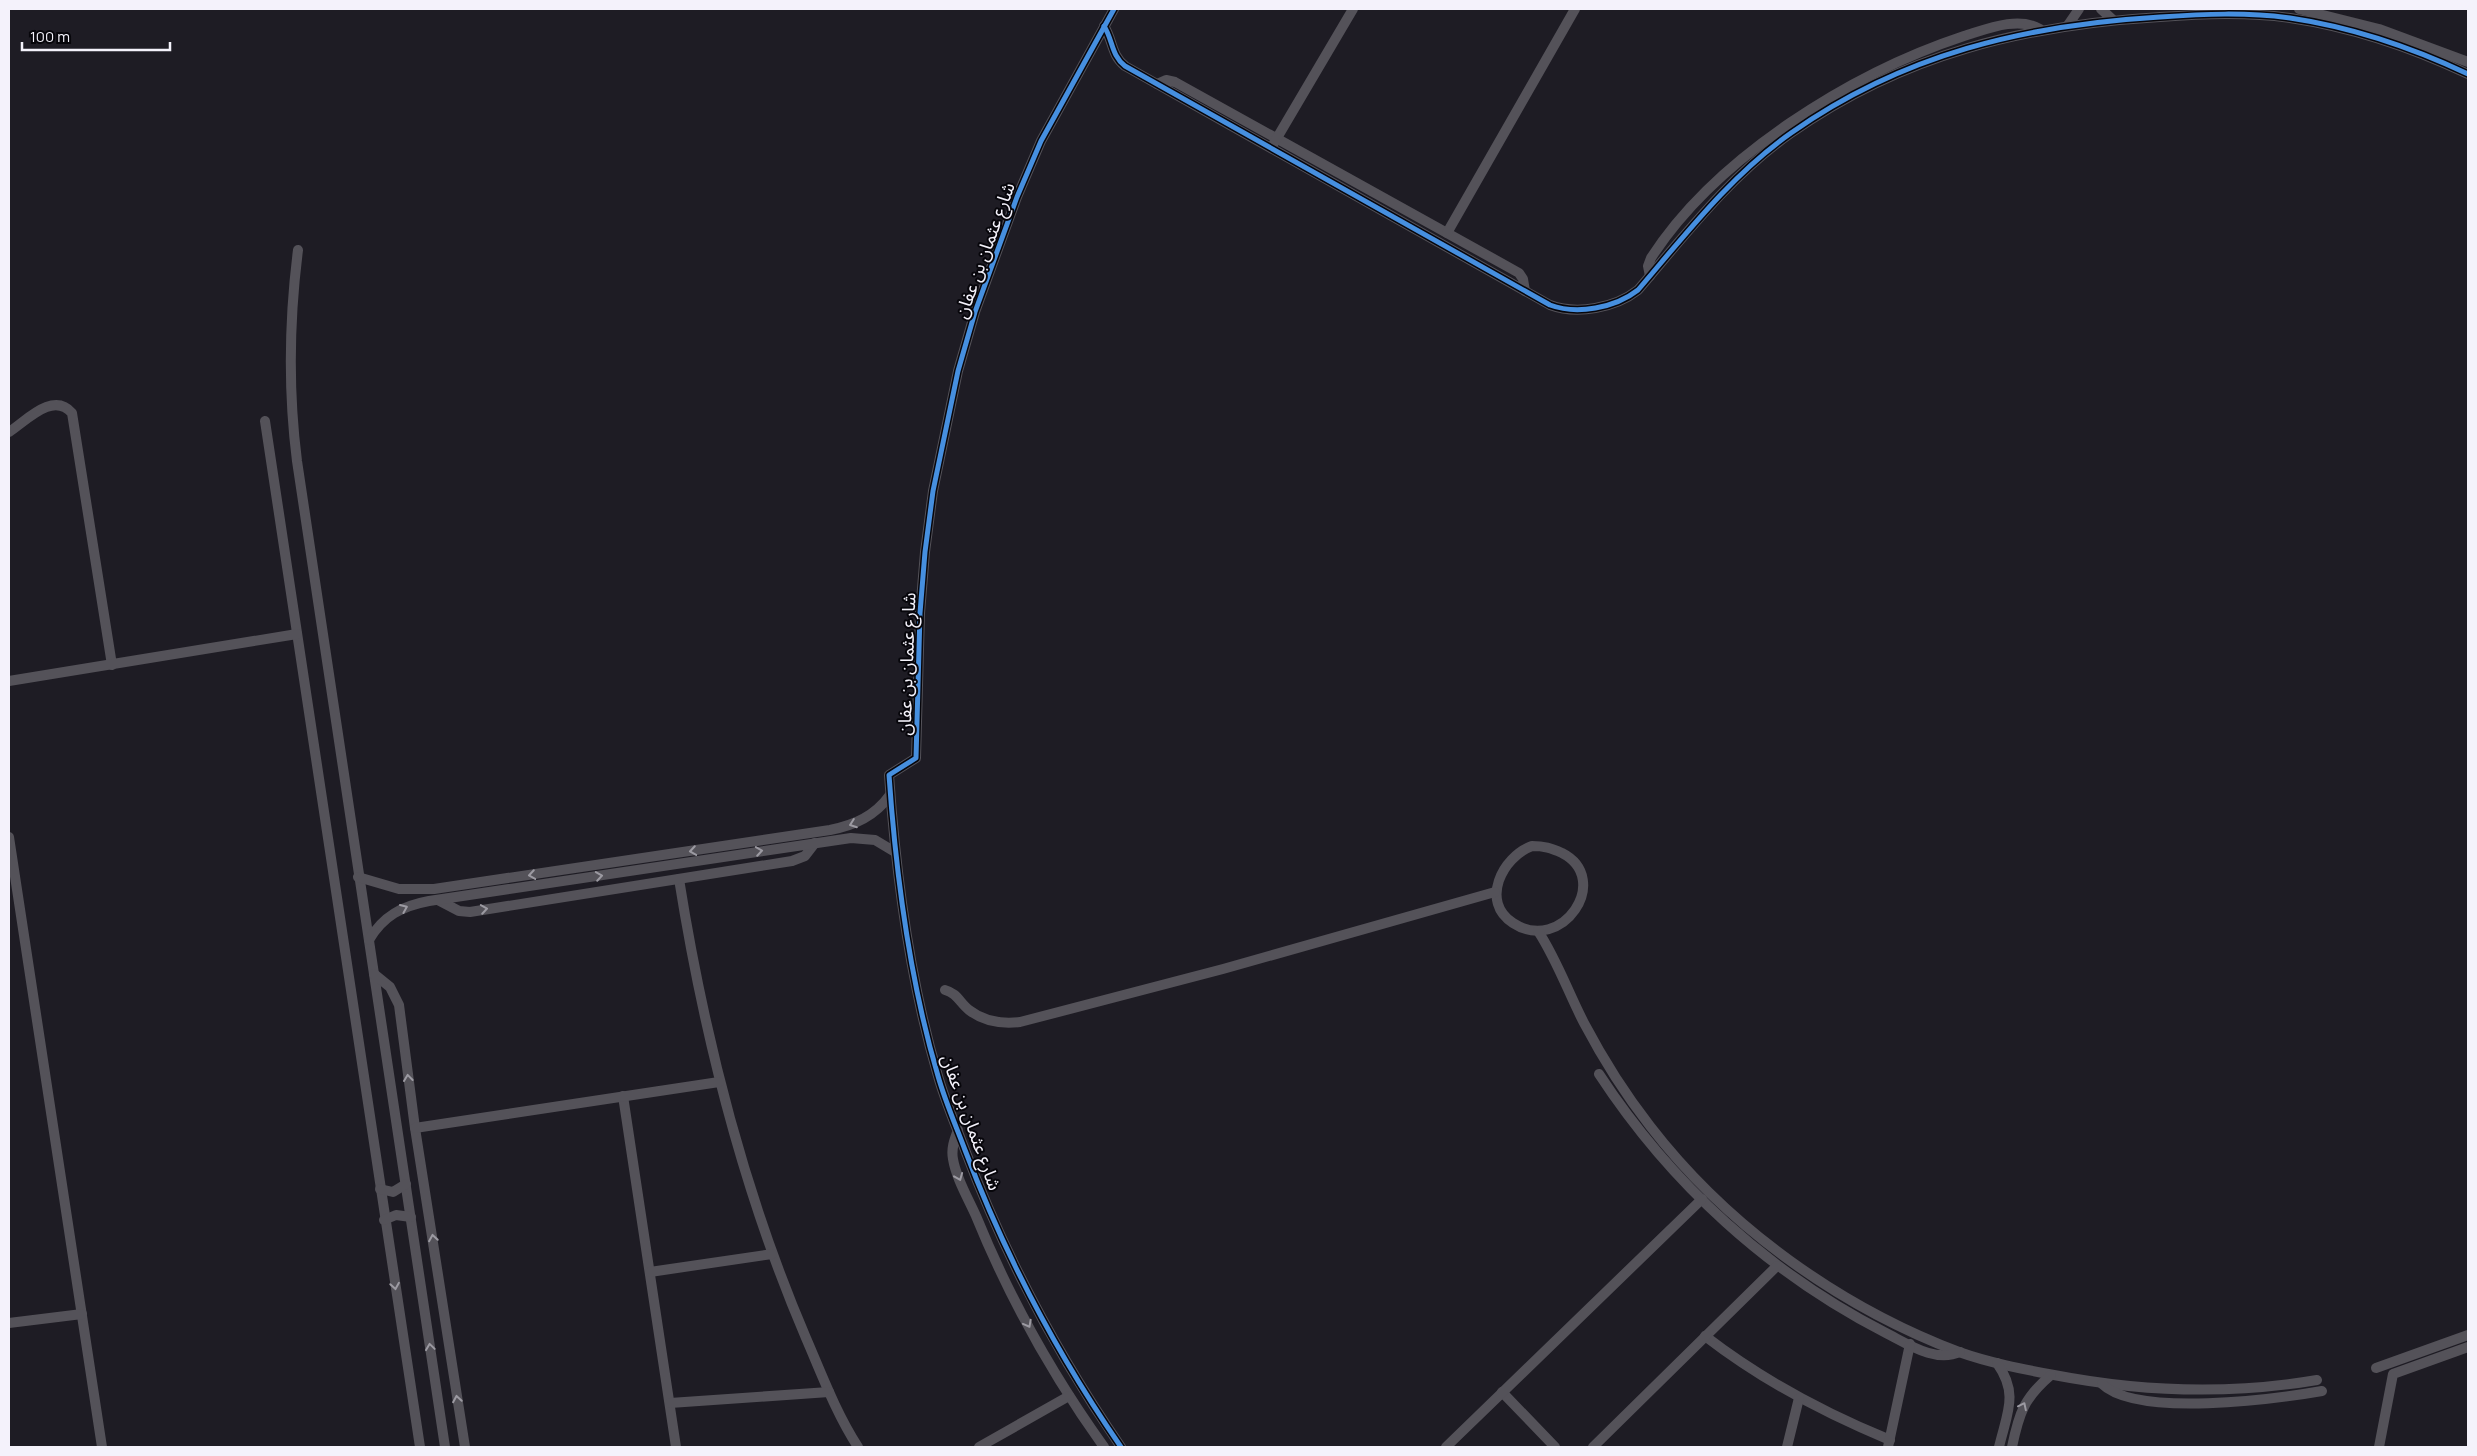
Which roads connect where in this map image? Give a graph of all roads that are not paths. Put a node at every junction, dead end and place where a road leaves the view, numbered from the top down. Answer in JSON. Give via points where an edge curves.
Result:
{"nodes":[{"id":1,"x":1114,"y":9,"type":"edge"},
{"id":2,"x":1353,"y":9,"type":"edge"},
{"id":3,"x":1575,"y":9,"type":"edge"},
{"id":4,"x":2079,"y":9,"type":"edge"},
{"id":5,"x":2101,"y":9,"type":"edge"},
{"id":6,"x":2159,"y":9,"type":"edge"},
{"id":7,"x":2299,"y":9,"type":"edge"},
{"id":8,"x":2322,"y":11,"type":"edge"},
{"id":9,"x":2150,"y":17,"type":"junction"},
{"id":10,"x":2113,"y":20,"type":"junction"},
{"id":11,"x":2068,"y":25,"type":"junction"},
{"id":12,"x":1104,"y":26,"type":"junction"},
{"id":13,"x":2468,"y":62,"type":"edge"},
{"id":14,"x":2468,"y":74,"type":"edge"},
{"id":15,"x":1156,"y":84,"type":"junction"},
{"id":16,"x":1277,"y":138,"type":"junction"},
{"id":17,"x":1271,"y":149,"type":"junction"},
{"id":18,"x":1447,"y":233,"type":"junction"},
{"id":19,"x":298,"y":250,"type":"dead end"},
{"id":20,"x":1525,"y":291,"type":"junction"},
{"id":21,"x":265,"y":421,"type":"dead end"},
{"id":22,"x":9,"y":432,"type":"edge"},
{"id":23,"x":297,"y":634,"type":"junction"},
{"id":24,"x":112,"y":664,"type":"junction"},
{"id":25,"x":9,"y":681,"type":"edge"},
{"id":26,"x":890,"y":795,"type":"junction"},
{"id":27,"x":9,"y":837,"type":"edge"},
{"id":28,"x":815,"y":843,"type":"junction"},
{"id":29,"x":895,"y":852,"type":"junction"},
{"id":30,"x":358,"y":877,"type":"junction"},
{"id":31,"x":679,"y":879,"type":"junction"},
{"id":32,"x":1496,"y":892,"type":"junction"},
{"id":33,"x":438,"y":900,"type":"junction"},
{"id":34,"x":1538,"y":931,"type":"junction"},
{"id":35,"x":369,"y":940,"type":"junction"},
{"id":36,"x":374,"y":974,"type":"junction"},
{"id":37,"x":945,"y":990,"type":"dead end"},
{"id":38,"x":1600,"y":1074,"type":"dead end"},
{"id":39,"x":719,"y":1082,"type":"junction"},
{"id":40,"x":623,"y":1096,"type":"junction"},
{"id":41,"x":415,"y":1128,"type":"junction"},
{"id":42,"x":958,"y":1130,"type":"junction"},
{"id":43,"x":406,"y":1184,"type":"junction"},
{"id":44,"x":380,"y":1189,"type":"junction"},
{"id":45,"x":1702,"y":1199,"type":"junction"},
{"id":46,"x":411,"y":1217,"type":"junction"},
{"id":47,"x":384,"y":1220,"type":"junction"},
{"id":48,"x":772,"y":1254,"type":"junction"},
{"id":49,"x":1777,"y":1266,"type":"junction"},
{"id":50,"x":650,"y":1272,"type":"junction"},
{"id":51,"x":82,"y":1314,"type":"junction"},
{"id":52,"x":9,"y":1323,"type":"edge"},
{"id":53,"x":2468,"y":1334,"type":"edge"},
{"id":54,"x":1705,"y":1336,"type":"junction"},
{"id":55,"x":1910,"y":1344,"type":"junction"},
{"id":56,"x":2468,"y":1347,"type":"edge"},
{"id":57,"x":1960,"y":1352,"type":"junction"},
{"id":58,"x":1997,"y":1363,"type":"junction"},
{"id":59,"x":2376,"y":1368,"type":"dead end"},
{"id":60,"x":2051,"y":1375,"type":"junction"},
{"id":61,"x":2317,"y":1380,"type":"dead end"},
{"id":62,"x":2101,"y":1383,"type":"junction"},
{"id":63,"x":2322,"y":1391,"type":"dead end"},
{"id":64,"x":829,"y":1392,"type":"junction"},
{"id":65,"x":1502,"y":1392,"type":"junction"},
{"id":66,"x":1069,"y":1396,"type":"junction"},
{"id":67,"x":1799,"y":1398,"type":"junction"},
{"id":68,"x":670,"y":1403,"type":"junction"},
{"id":69,"x":1889,"y":1444,"type":"edge"},
{"id":70,"x":856,"y":1446,"type":"edge"},
{"id":71,"x":102,"y":1447,"type":"edge"},
{"id":72,"x":420,"y":1447,"type":"edge"},
{"id":73,"x":445,"y":1447,"type":"edge"},
{"id":74,"x":465,"y":1447,"type":"edge"},
{"id":75,"x":676,"y":1447,"type":"edge"},
{"id":76,"x":979,"y":1447,"type":"edge"},
{"id":77,"x":1104,"y":1447,"type":"edge"},
{"id":78,"x":1120,"y":1447,"type":"edge"},
{"id":79,"x":1446,"y":1447,"type":"edge"},
{"id":80,"x":1555,"y":1447,"type":"edge"},
{"id":81,"x":1593,"y":1447,"type":"edge"},
{"id":82,"x":1787,"y":1447,"type":"edge"},
{"id":83,"x":1999,"y":1447,"type":"edge"},
{"id":84,"x":2012,"y":1447,"type":"edge"},
{"id":85,"x":2379,"y":1447,"type":"edge"}],
"edges":[{"from":1,"to":12,"type":"street","name":"شارع عثمان بن عفان"},
{"from":2,"to":16,"type":"street"},
{"from":3,"to":18,"type":"street"},
{"from":4,"to":11,"type":"street"},
{"from":5,"to":10,"type":"street"},
{"from":6,"to":9,"type":"street"},
{"from":7,"to":8,"type":"street"},
{"from":8,"to":13,"type":"street"},
{"from":9,"to":10,"type":"street"},
{"from":9,"to":14,"type":"street","via":[[2220,14],[2291,18],[2382,41]]},
{"from":10,"to":11,"type":"street"},
{"from":11,"to":20,"type":"street","via":[[1973,45],[1909,68],[1809,121],[1736,180],[1638,290],[1623,299],[1580,310],[1558,308]]},
{"from":12,"to":15,"type":"street","via":[[1120,62]]},
{"from":12,"to":26,"type":"street","name":"شارع عثمان بن عفان","via":[[1042,141],[1016,197],[958,371],[938,465],[925,552],[916,758],[889,775]]},
{"from":15,"to":16,"type":"street","via":[[1166,80],[1175,82]]},
{"from":15,"to":17,"type":"street"},
{"from":16,"to":17,"type":"street"},
{"from":16,"to":18,"type":"street"},
{"from":17,"to":20,"type":"street"},
{"from":18,"to":20,"type":"street","via":[[1519,273]]},
{"from":19,"to":30,"type":"street","via":[[290,343],[293,432]]},
{"from":21,"to":23,"type":"street"},
{"from":22,"to":24,"type":"street","via":[[50,405],[62,405],[72,413]]},
{"from":23,"to":24,"type":"street"},
{"from":23,"to":44,"type":"street"},
{"from":24,"to":25,"type":"street"},
{"from":26,"to":29,"type":"street","name":"شارع عثمان بن عفان"},
{"from":26,"to":30,"type":"street","one_way":true,"via":[[864,820],[830,830],[434,889],[399,889]]},
{"from":27,"to":51,"type":"street"},
{"from":28,"to":29,"type":"street","via":[[867,838]]},
{"from":28,"to":31,"type":"street","via":[[805,856],[792,861]]},
{"from":33,"to":28,"type":"street","one_way":true},
{"from":29,"to":42,"type":"street","name":"شارع عثمان بن عفان","via":[[902,912],[924,1023],[938,1077]]},
{"from":30,"to":35,"type":"street"},
{"from":33,"to":31,"type":"street","one_way":true,"via":[[459,911],[470,912]]},
{"from":31,"to":39,"type":"street"},
{"from":32,"to":34,"type":"street","via":[[1498,907],[1504,915],[1514,924]]},
{"from":32,"to":34,"type":"street","via":[[1498,880],[1515,856],[1532,846],[1552,848],[1577,865],[1582,878],[1578,906],[1560,925]]},
{"from":32,"to":37,"type":"street","via":[[1020,1022],[985,1019],[968,1010],[955,994]]},
{"from":35,"to":33,"type":"street","one_way":true,"via":[[383,921],[397,911]]},
{"from":34,"to":57,"type":"street","via":[[1622,1088],[1652,1128],[1706,1189],[1763,1239],[1815,1278],[1891,1321]]},
{"from":35,"to":36,"type":"street"},
{"from":41,"to":36,"type":"street","one_way":true,"via":[[399,1005],[390,987]]},
{"from":36,"to":43,"type":"street"},
{"from":38,"to":45,"type":"street","via":[[1647,1140]]},
{"from":39,"to":40,"type":"street"},
{"from":39,"to":48,"type":"street"},
{"from":40,"to":41,"type":"street"},
{"from":40,"to":50,"type":"street"},
{"from":74,"to":41,"type":"street","one_way":true},
{"from":42,"to":66,"type":"street","one_way":true,"via":[[952,1150],[957,1171],[1006,1281]]},
{"from":42,"to":78,"type":"street","name":"شارع عثمان بن عفان","via":[[998,1231],[1041,1319]]},
{"from":43,"to":44,"type":"street","via":[[393,1192]]},
{"from":43,"to":46,"type":"street"},
{"from":44,"to":47,"type":"street"},
{"from":45,"to":49,"type":"street"},
{"from":45,"to":65,"type":"street"},
{"from":46,"to":47,"type":"street","via":[[396,1215]]},
{"from":73,"to":46,"type":"street","one_way":true},
{"from":47,"to":72,"type":"street","one_way":true},
{"from":48,"to":50,"type":"street"},
{"from":48,"to":64,"type":"street"},
{"from":49,"to":54,"type":"street"},
{"from":49,"to":55,"type":"street","via":[[1847,1312]]},
{"from":50,"to":68,"type":"street"},
{"from":51,"to":52,"type":"street"},
{"from":51,"to":71,"type":"street"},
{"from":53,"to":59,"type":"street"},
{"from":54,"to":67,"type":"street"},
{"from":54,"to":81,"type":"street"},
{"from":55,"to":57,"type":"street","via":[[1941,1356]]},
{"from":55,"to":69,"type":"street"},
{"from":56,"to":85,"type":"street","via":[[2393,1374]]},
{"from":57,"to":58,"type":"street"},
{"from":58,"to":60,"type":"street"},
{"from":58,"to":83,"type":"street","via":[[2007,1377],[2010,1399]]},
{"from":60,"to":62,"type":"street"},
{"from":84,"to":60,"type":"street","one_way":true,"via":[[2022,1409],[2031,1393]]},
{"from":61,"to":62,"type":"street","via":[[2215,1391]]},
{"from":62,"to":63,"type":"street","via":[[2124,1398],[2182,1402],[2248,1401]]},
{"from":64,"to":68,"type":"street"},
{"from":64,"to":70,"type":"street"},
{"from":65,"to":79,"type":"street"},
{"from":65,"to":80,"type":"street"},
{"from":66,"to":76,"type":"street"},
{"from":66,"to":77,"type":"street"},
{"from":67,"to":69,"type":"street"},
{"from":67,"to":82,"type":"street"},
{"from":68,"to":75,"type":"street"}]}
